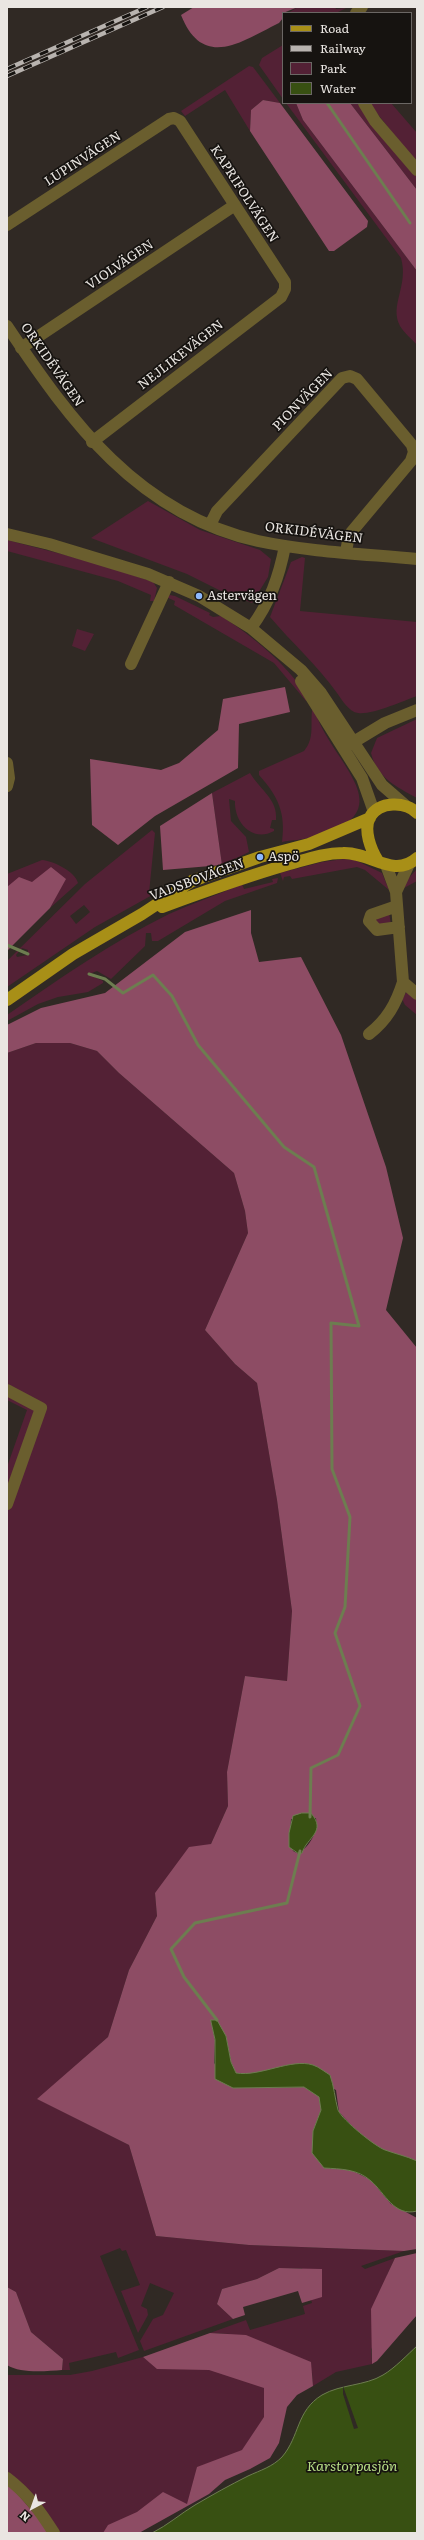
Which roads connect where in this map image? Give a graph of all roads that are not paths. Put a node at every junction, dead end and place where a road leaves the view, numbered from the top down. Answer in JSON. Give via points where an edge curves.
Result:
{"nodes":[{"id":1,"x":365,"y":104,"type":"edge"},
{"id":2,"x":174,"y":118,"type":"joint"},
{"id":3,"x":417,"y":170,"type":"edge"},
{"id":4,"x":235,"y":205,"type":"junction"},
{"id":5,"x":7,"y":225,"type":"edge"},
{"id":6,"x":285,"y":290,"type":"joint"},
{"id":7,"x":7,"y":326,"type":"edge"},
{"id":8,"x":21,"y":348,"type":"junction"},
{"id":9,"x":92,"y":442,"type":"junction"},
{"id":10,"x":210,"y":525,"type":"junction"},
{"id":11,"x":7,"y":534,"type":"edge"},
{"id":12,"x":285,"y":546,"type":"junction"},
{"id":13,"x":346,"y":552,"type":"junction"},
{"id":14,"x":417,"y":559,"type":"edge"},
{"id":15,"x":169,"y":582,"type":"junction"},
{"id":16,"x":251,"y":628,"type":"junction"},
{"id":17,"x":285,"y":657,"type":"junction"},
{"id":18,"x":131,"y":664,"type":"dead end"},
{"id":19,"x":417,"y":710,"type":"edge"},
{"id":20,"x":354,"y":742,"type":"junction"},
{"id":21,"x":343,"y":749,"type":"junction"},
{"id":22,"x":7,"y":763,"type":"edge"},
{"id":23,"x":7,"y":786,"type":"edge"},
{"id":24,"x":405,"y":806,"type":"junction"},
{"id":25,"x":417,"y":812,"type":"edge"},
{"id":26,"x":372,"y":815,"type":"junction"},
{"id":27,"x":413,"y":861,"type":"edge"},
{"id":28,"x":382,"y":863,"type":"junction"},
{"id":29,"x":396,"y":892,"type":"junction"},
{"id":30,"x":397,"y":906,"type":"junction"},
{"id":31,"x":142,"y":914,"type":"junction"},
{"id":32,"x":399,"y":928,"type":"junction"},
{"id":33,"x":403,"y":982,"type":"junction"},
{"id":34,"x":417,"y":994,"type":"edge"},
{"id":35,"x":7,"y":1000,"type":"edge"},
{"id":36,"x":368,"y":1034,"type":"dead end"},
{"id":37,"x":7,"y":1390,"type":"edge"},
{"id":38,"x":7,"y":1504,"type":"edge"},
{"id":39,"x":7,"y":2478,"type":"edge"},
{"id":40,"x":54,"y":2533,"type":"edge"}],
"edges":[{"from":1,"to":3,"type":"street","via":[[375,121]]},
{"from":2,"to":4,"type":"street","name":"KAPRIFOLVÄGEN","via":[[180,121]]},
{"from":2,"to":5,"type":"street","name":"LUPINVÄGEN","via":[[168,119]]},
{"from":4,"to":6,"type":"street","name":"KAPRIFOLVÄGEN","via":[[284,282]]},
{"from":4,"to":8,"type":"street","name":"VIOLVÄGEN"},
{"from":6,"to":9,"type":"street","name":"NEJLIKEVÄGEN","via":[[281,297]]},
{"from":7,"to":8,"type":"street","name":"ORKIDÉVÄGEN"},
{"from":8,"to":9,"type":"street","name":"ORKIDÉVÄGEN","via":[[68,414]]},
{"from":9,"to":10,"type":"street","name":"ORKIDÉVÄGEN","via":[[131,478],[180,510]]},
{"from":10,"to":12,"type":"street","name":"ORKIDÉVÄGEN","via":[[256,540]]},
{"from":10,"to":13,"type":"street","name":"PIONVÄGEN","via":[[218,511],[342,378],[350,376],[357,379],[412,445],[414,452],[410,461],[349,535]]},
{"from":11,"to":15,"type":"street","via":[[107,560]]},
{"from":12,"to":13,"type":"street","name":"ORKIDÉVÄGEN"},
{"from":12,"to":16,"type":"street","via":[[279,575],[269,601]]},
{"from":13,"to":14,"type":"street","name":"ORKIDÉVÄGEN"},
{"from":15,"to":16,"type":"street","via":[[213,604]]},
{"from":15,"to":18,"type":"street"},
{"from":16,"to":17,"type":"street"},
{"from":17,"to":20,"type":"street","via":[[301,670],[321,693]]},
{"from":17,"to":21,"type":"street"},
{"from":19,"to":20,"type":"street","via":[[385,723]]},
{"from":20,"to":21,"type":"street"},
{"from":20,"to":24,"type":"street","via":[[382,785]]},
{"from":21,"to":26,"type":"street","via":[[362,778]]},
{"from":22,"to":23,"type":"street"},
{"from":24,"to":25,"type":"main road"},
{"from":24,"to":26,"type":"main road","name":"VADSBOVÄGEN","via":[[386,805]]},
{"from":26,"to":28,"type":"main road","via":[[370,843]]},
{"from":26,"to":31,"type":"main road","name":"VADSBOVÄGEN","via":[[309,844],[260,857],[192,882]]},
{"from":27,"to":28,"type":"main road","via":[[398,867]]},
{"from":27,"to":29,"type":"street"},
{"from":28,"to":29,"type":"street"},
{"from":28,"to":31,"type":"main road","name":"VADSBOVÄGEN","via":[[357,853],[326,854],[240,878]]},
{"from":29,"to":30,"type":"street"},
{"from":30,"to":32,"type":"street"},
{"from":30,"to":32,"type":"street","via":[[371,914],[369,921],[377,930]]},
{"from":31,"to":35,"type":"main road","name":"VADSBOVÄGEN","via":[[73,954]]},
{"from":32,"to":33,"type":"street"},
{"from":33,"to":34,"type":"street"},
{"from":33,"to":36,"type":"street","via":[[396,1003],[387,1018]]},
{"from":37,"to":38,"type":"street","via":[[41,1408]]},
{"from":39,"to":40,"type":"street","via":[[24,2491],[37,2506]]}]}
